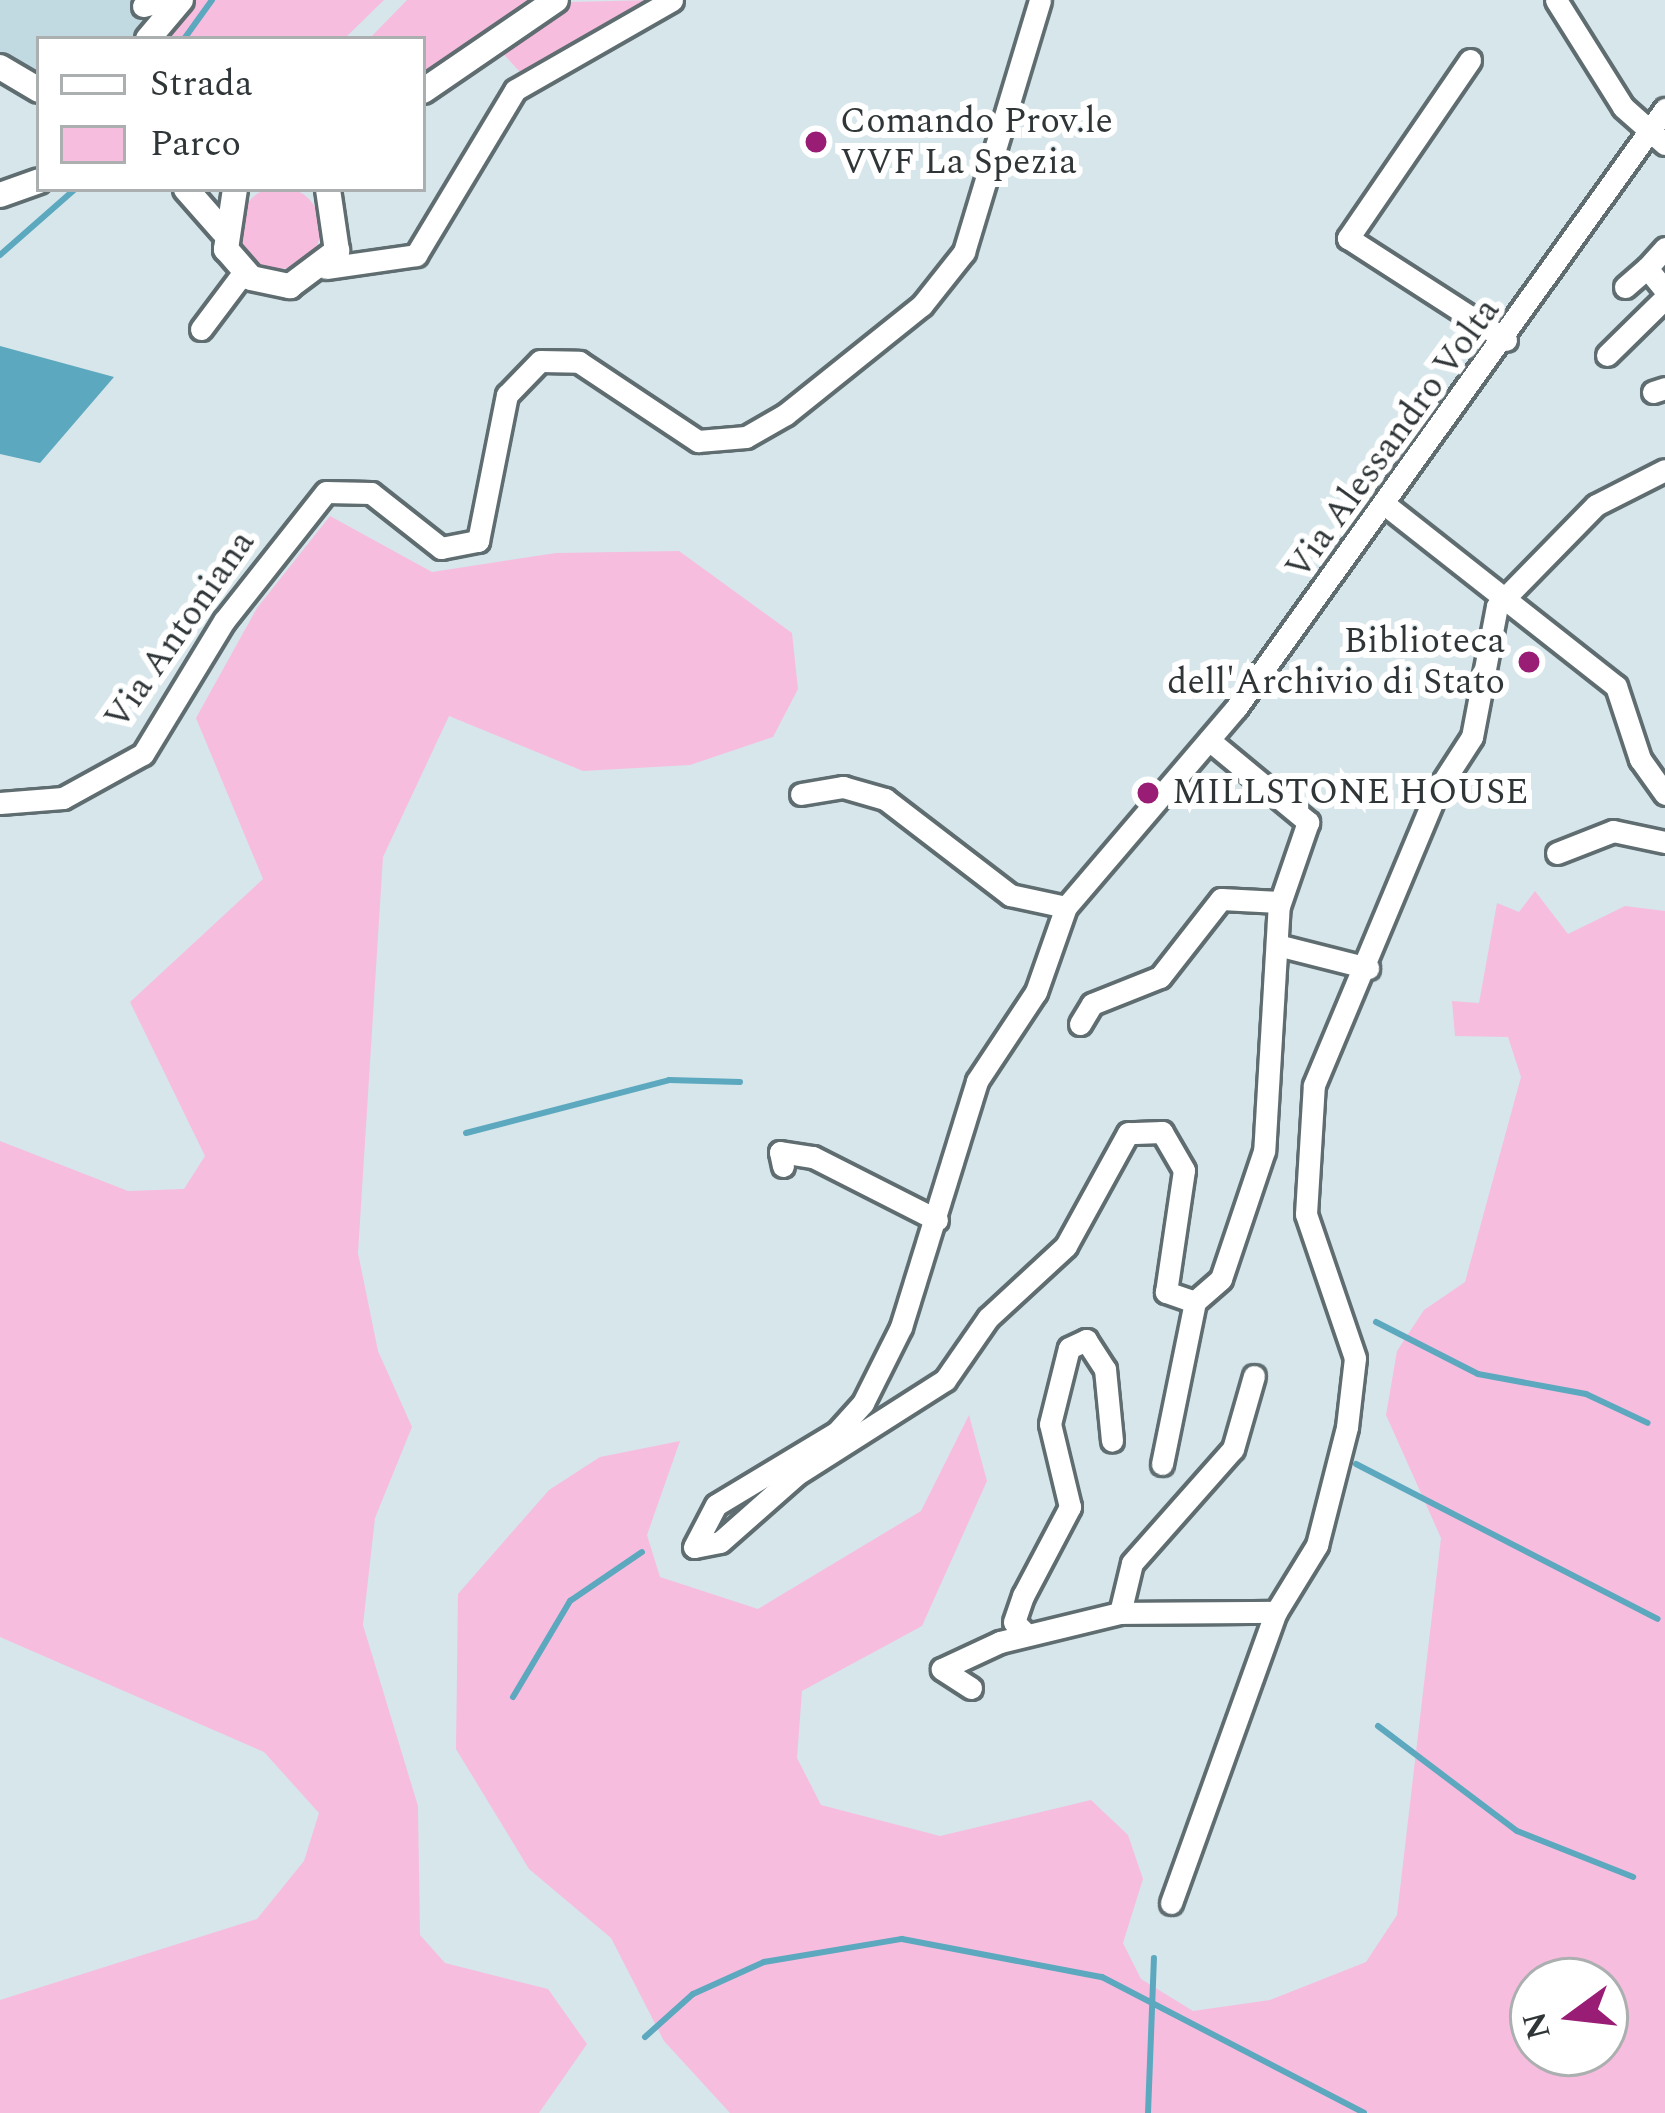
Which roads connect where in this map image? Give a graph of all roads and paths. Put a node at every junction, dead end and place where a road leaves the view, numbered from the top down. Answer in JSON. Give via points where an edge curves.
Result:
{"nodes":[{"id":1,"x":181,"y":0,"type":"edge"},
{"id":2,"x":556,"y":0,"type":"edge"},
{"id":3,"x":672,"y":0,"type":"edge"},
{"id":4,"x":1040,"y":0,"type":"edge"},
{"id":5,"x":1556,"y":0,"type":"edge"},
{"id":6,"x":155,"y":3,"type":"edge"},
{"id":7,"x":146,"y":36,"type":"edge"},
{"id":8,"x":148,"y":36,"type":"edge"},
{"id":9,"x":0,"y":52,"type":"edge"},
{"id":10,"x":1470,"y":61,"type":"dead end"},
{"id":11,"x":0,"y":67,"type":"edge"},
{"id":12,"x":35,"y":82,"type":"edge"},
{"id":13,"x":0,"y":84,"type":"edge"},
{"id":14,"x":426,"y":89,"type":"edge"},
{"id":15,"x":1665,"y":109,"type":"edge"},
{"id":16,"x":1658,"y":140,"type":"edge"},
{"id":17,"x":36,"y":182,"type":"edge"},
{"id":18,"x":189,"y":192,"type":"edge"},
{"id":19,"x":235,"y":192,"type":"edge"},
{"id":20,"x":0,"y":195,"type":"edge"},
{"id":21,"x":337,"y":205,"type":"edge"},
{"id":22,"x":222,"y":230,"type":"junction"},
{"id":23,"x":1665,"y":248,"type":"edge"},
{"id":24,"x":382,"y":262,"type":"junction"},
{"id":25,"x":326,"y":268,"type":"junction"},
{"id":26,"x":1647,"y":268,"type":"junction"},
{"id":27,"x":243,"y":273,"type":"junction"},
{"id":28,"x":1625,"y":287,"type":"dead end"},
{"id":29,"x":1665,"y":294,"type":"edge"},
{"id":30,"x":201,"y":329,"type":"dead end"},
{"id":31,"x":1506,"y":340,"type":"junction"},
{"id":32,"x":1607,"y":355,"type":"dead end"},
{"id":33,"x":1665,"y":470,"type":"edge"},
{"id":34,"x":1387,"y":506,"type":"junction"},
{"id":35,"x":1509,"y":591,"type":"junction"},
{"id":36,"x":1209,"y":740,"type":"junction"},
{"id":37,"x":801,"y":794,"type":"dead end"},
{"id":38,"x":1665,"y":794,"type":"edge"},
{"id":39,"x":0,"y":803,"type":"edge"},
{"id":40,"x":1665,"y":842,"type":"edge"},
{"id":41,"x":1556,"y":853,"type":"dead end"},
{"id":42,"x":1280,"y":906,"type":"junction"},
{"id":43,"x":1066,"y":907,"type":"junction"},
{"id":44,"x":1281,"y":946,"type":"junction"},
{"id":45,"x":1368,"y":968,"type":"junction"},
{"id":46,"x":1080,"y":1024,"type":"dead end"},
{"id":47,"x":784,"y":1166,"type":"dead end"},
{"id":48,"x":937,"y":1220,"type":"junction"},
{"id":49,"x":1195,"y":1302,"type":"junction"},
{"id":50,"x":1254,"y":1376,"type":"dead end"},
{"id":51,"x":1112,"y":1442,"type":"dead end"},
{"id":52,"x":1162,"y":1464,"type":"dead end"},
{"id":53,"x":1276,"y":1612,"type":"junction"},
{"id":54,"x":1120,"y":1613,"type":"junction"},
{"id":55,"x":1027,"y":1635,"type":"junction"},
{"id":56,"x":971,"y":1688,"type":"dead end"},
{"id":57,"x":1171,"y":1904,"type":"dead end"}],
"edges":[{"from":1,"to":8,"type":"street"},
{"from":2,"to":14,"type":"street"},
{"from":3,"to":24,"type":"street","via":[[515,90],[445,218],[416,255]]},
{"from":4,"to":39,"type":"street","name":"Via Antoniana","via":[[964,252],[922,305],[786,414],[746,437],[698,441],[579,362],[540,361],[507,395],[478,541],[441,548],[370,493],[326,492],[224,621],[142,754],[63,798]]},
{"from":5,"to":16,"type":"street"},
{"from":6,"to":7,"type":"street"},
{"from":9,"to":12,"type":"street"},
{"from":10,"to":31,"type":"street","via":[[1348,238]]},
{"from":11,"to":12,"type":"street"},
{"from":12,"to":13,"type":"street"},
{"from":15,"to":16,"type":"street","name":"Via Alessandro Volta"},
{"from":16,"to":31,"type":"street","name":"Via Alessandro Volta"},
{"from":17,"to":20,"type":"street"},
{"from":18,"to":22,"type":"street"},
{"from":19,"to":22,"type":"street"},
{"from":21,"to":24,"type":"street"},
{"from":21,"to":25,"type":"street"},
{"from":22,"to":27,"type":"street"},
{"from":23,"to":26,"type":"street"},
{"from":24,"to":25,"type":"street"},
{"from":25,"to":27,"type":"street","via":[[290,286]]},
{"from":26,"to":28,"type":"street"},
{"from":26,"to":29,"type":"street"},
{"from":27,"to":30,"type":"street"},
{"from":29,"to":32,"type":"street"},
{"from":31,"to":34,"type":"street","name":"Via Alessandro Volta"},
{"from":33,"to":35,"type":"street","via":[[1596,505]]},
{"from":34,"to":35,"type":"street"},
{"from":34,"to":36,"type":"street","name":"Via Alessandro Volta"},
{"from":35,"to":38,"type":"street","via":[[1616,686],[1640,759]]},
{"from":35,"to":45,"type":"street","via":[[1472,737],[1437,791]]},
{"from":36,"to":42,"type":"street","via":[[1308,822]]},
{"from":36,"to":43,"type":"street","name":"Via Alessandro Volta"},
{"from":37,"to":43,"type":"street","via":[[863,790],[905,808],[1010,896]]},
{"from":40,"to":41,"type":"street","via":[[1613,831]]},
{"from":42,"to":44,"type":"street"},
{"from":42,"to":46,"type":"street","via":[[1261,894],[1221,898],[1160,977],[1092,1004]]},
{"from":43,"to":48,"type":"street","name":"Via Alessandro Volta","via":[[1036,992],[977,1081]]},
{"from":44,"to":45,"type":"street"},
{"from":44,"to":49,"type":"street","via":[[1256,1193],[1231,1264]]},
{"from":45,"to":53,"type":"street","via":[[1314,1085],[1306,1214],[1355,1358],[1347,1427],[1317,1545]]},
{"from":47,"to":48,"type":"street","via":[[779,1152],[813,1157]]},
{"from":48,"to":49,"type":"street","name":"Via Alessandro Volta","via":[[863,1403],[837,1432],[716,1505],[694,1547],[707,1551],[796,1475],[920,1403],[1066,1246],[1117,1148],[1146,1126],[1177,1146],[1184,1170],[1166,1292]]},
{"from":49,"to":52,"type":"street"},
{"from":50,"to":54,"type":"street","via":[[1233,1449],[1132,1563]]},
{"from":51,"to":55,"type":"street","via":[[1105,1369],[1086,1340],[1070,1348],[1050,1424],[1070,1507],[1014,1622]]},
{"from":53,"to":54,"type":"street"},
{"from":53,"to":57,"type":"street"},
{"from":54,"to":55,"type":"street"},
{"from":55,"to":56,"type":"street","via":[[952,1657],[942,1669]]}]}
